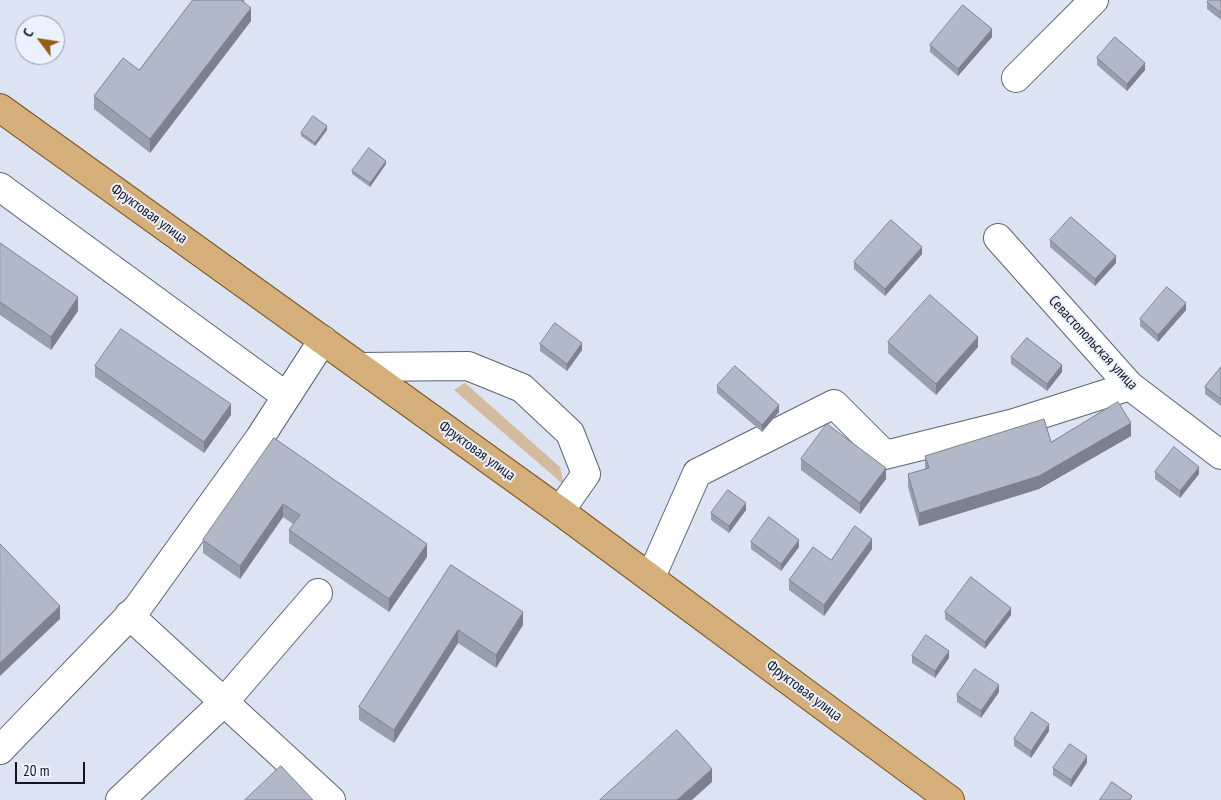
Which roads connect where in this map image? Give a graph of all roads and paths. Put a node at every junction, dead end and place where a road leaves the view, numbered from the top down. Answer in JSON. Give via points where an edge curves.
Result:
{"nodes":[{"id":1,"x":1094,"y":0,"type":"edge"},
{"id":2,"x":1016,"y":78,"type":"dead end"},
{"id":3,"x":0,"y":108,"type":"edge"},
{"id":4,"x":0,"y":187,"type":"edge"},
{"id":5,"x":998,"y":238,"type":"dead end"},
{"id":6,"x":323,"y":340,"type":"junction"},
{"id":7,"x":360,"y":367,"type":"junction"},
{"id":8,"x":1130,"y":386,"type":"junction"},
{"id":9,"x":286,"y":396,"type":"junction"},
{"id":10,"x":1221,"y":455,"type":"edge"},
{"id":11,"x":560,"y":511,"type":"junction"},
{"id":12,"x":651,"y":577,"type":"junction"},
{"id":13,"x":318,"y":593,"type":"dead end"},
{"id":14,"x":130,"y":615,"type":"junction"},
{"id":15,"x":224,"y":702,"type":"junction"},
{"id":16,"x":0,"y":750,"type":"edge"},
{"id":17,"x":120,"y":800,"type":"edge"},
{"id":18,"x":331,"y":800,"type":"edge"},
{"id":19,"x":950,"y":800,"type":"edge"}],
"edges":[{"from":1,"to":2,"type":"street"},
{"from":3,"to":6,"type":"main road","name":"Фруктовая улица"},
{"from":4,"to":9,"type":"street"},
{"from":5,"to":8,"type":"street","name":"Севастопольская улица"},
{"from":6,"to":7,"type":"main road","name":"Фруктовая улица"},
{"from":6,"to":9,"type":"street"},
{"from":7,"to":11,"type":"main road","name":"Фруктовая улица"},
{"from":7,"to":11,"type":"street","via":[[468,366],[522,388],[570,432],[586,474]]},
{"from":8,"to":10,"type":"street","name":"Севастопольская улица"},
{"from":8,"to":12,"type":"street","via":[[1014,423],[885,456],[834,404],[697,473]]},
{"from":9,"to":14,"type":"street","via":[[259,439]]},
{"from":11,"to":12,"type":"main road","name":"Фруктовая улица"},
{"from":12,"to":19,"type":"main road","name":"Фруктовая улица"},
{"from":13,"to":15,"type":"street"},
{"from":14,"to":15,"type":"street"},
{"from":14,"to":16,"type":"street"},
{"from":15,"to":17,"type":"street"},
{"from":15,"to":18,"type":"street"}]}
